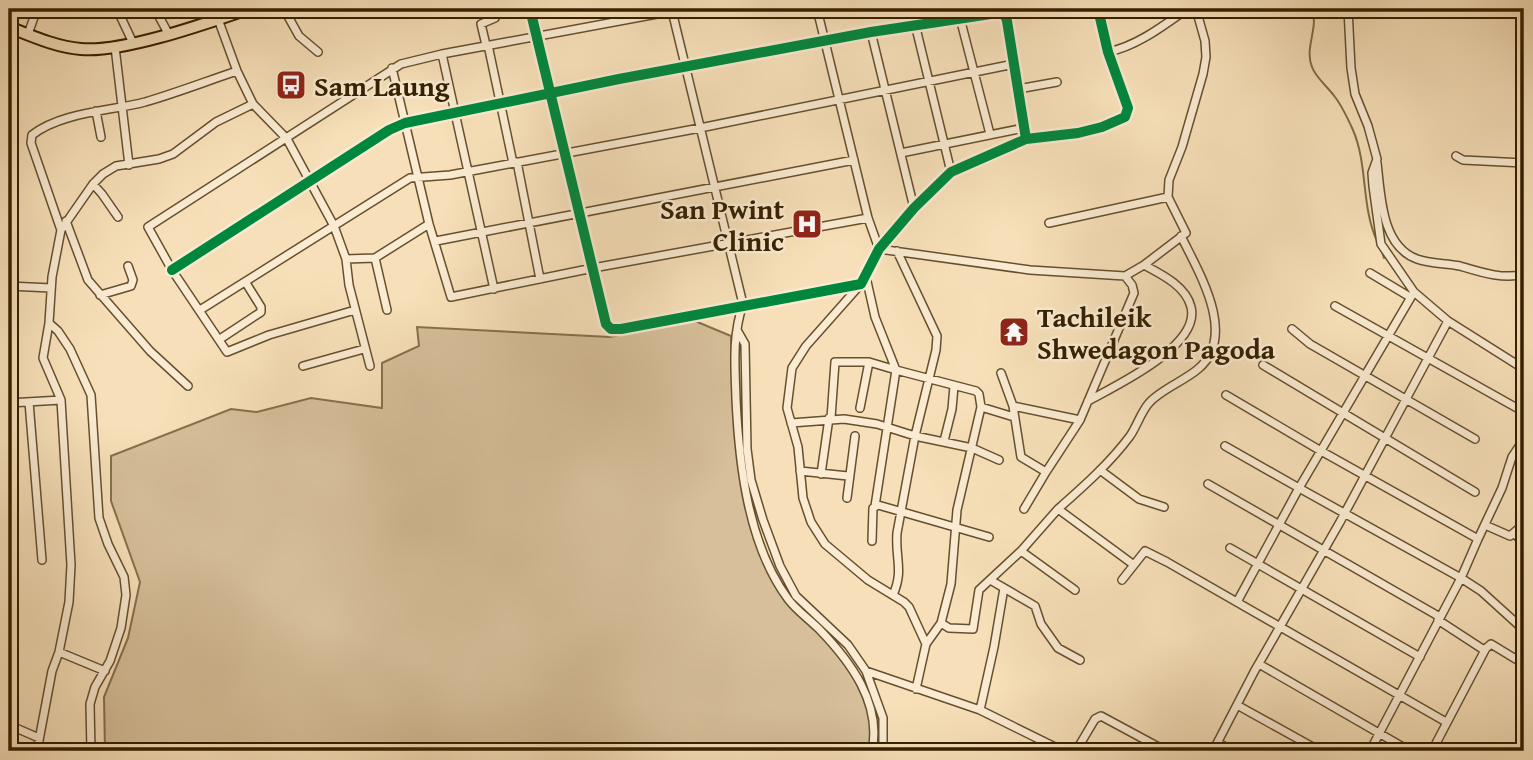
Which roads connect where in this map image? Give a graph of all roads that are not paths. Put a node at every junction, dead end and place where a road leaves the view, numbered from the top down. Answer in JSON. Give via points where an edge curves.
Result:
{"nodes":[{"id":1,"x":37,"y":9,"type":"edge"},
{"id":2,"x":117,"y":9,"type":"edge"},
{"id":3,"x":155,"y":9,"type":"edge"},
{"id":4,"x":248,"y":9,"type":"edge"},
{"id":5,"x":284,"y":9,"type":"edge"},
{"id":6,"x":495,"y":9,"type":"edge"},
{"id":7,"x":530,"y":9,"type":"edge"},
{"id":8,"x":684,"y":9,"type":"edge"},
{"id":9,"x":817,"y":9,"type":"edge"},
{"id":10,"x":1098,"y":9,"type":"edge"},
{"id":11,"x":1187,"y":9,"type":"edge"},
{"id":12,"x":1196,"y":9,"type":"edge"},
{"id":13,"x":1348,"y":9,"type":"edge"},
{"id":14,"x":672,"y":11,"type":"junction"},
{"id":15,"x":960,"y":18,"type":"junction"},
{"id":16,"x":218,"y":19,"type":"junction"},
{"id":17,"x":915,"y":24,"type":"junction"},
{"id":18,"x":9,"y":27,"type":"edge"},
{"id":19,"x":872,"y":32,"type":"junction"},
{"id":20,"x":168,"y":33,"type":"junction"},
{"id":21,"x":28,"y":34,"type":"junction"},
{"id":22,"x":536,"y":36,"type":"junction"},
{"id":23,"x":826,"y":41,"type":"junction"},
{"id":24,"x":133,"y":43,"type":"junction"},
{"id":25,"x":487,"y":45,"type":"junction"},
{"id":26,"x":115,"y":47,"type":"junction"},
{"id":27,"x":318,"y":52,"type":"dead end"},
{"id":28,"x":1108,"y":52,"type":"junction"},
{"id":29,"x":442,"y":54,"type":"junction"},
{"id":30,"x":1014,"y":64,"type":"junction"},
{"id":31,"x":392,"y":68,"type":"junction"},
{"id":32,"x":687,"y":68,"type":"junction"},
{"id":33,"x":237,"y":71,"type":"junction"},
{"id":34,"x":974,"y":72,"type":"junction"},
{"id":35,"x":931,"y":82,"type":"junction"},
{"id":36,"x":1056,"y":82,"type":"dead end"},
{"id":37,"x":1018,"y":89,"type":"junction"},
{"id":38,"x":886,"y":91,"type":"junction"},
{"id":39,"x":551,"y":93,"type":"junction"},
{"id":40,"x":840,"y":99,"type":"junction"},
{"id":41,"x":253,"y":104,"type":"junction"},
{"id":42,"x":502,"y":104,"type":"junction"},
{"id":43,"x":122,"y":106,"type":"junction"},
{"id":44,"x":96,"y":111,"type":"junction"},
{"id":45,"x":456,"y":112,"type":"junction"},
{"id":46,"x":405,"y":123,"type":"junction"},
{"id":47,"x":700,"y":128,"type":"junction"},
{"id":48,"x":1024,"y":128,"type":"junction"},
{"id":49,"x":990,"y":134,"type":"junction"},
{"id":50,"x":101,"y":137,"type":"dead end"},
{"id":51,"x":287,"y":139,"type":"junction"},
{"id":52,"x":1026,"y":139,"type":"junction"},
{"id":53,"x":945,"y":143,"type":"junction"},
{"id":54,"x":565,"y":153,"type":"junction"},
{"id":55,"x":901,"y":153,"type":"junction"},
{"id":56,"x":1456,"y":156,"type":"dead end"},
{"id":57,"x":1377,"y":159,"type":"junction"},
{"id":58,"x":854,"y":160,"type":"junction"},
{"id":59,"x":515,"y":163,"type":"junction"},
{"id":60,"x":1524,"y":163,"type":"edge"},
{"id":61,"x":129,"y":165,"type":"junction"},
{"id":62,"x":469,"y":171,"type":"junction"},
{"id":63,"x":951,"y":172,"type":"junction"},
{"id":64,"x":419,"y":178,"type":"junction"},
{"id":65,"x":310,"y":182,"type":"junction"},
{"id":66,"x":93,"y":184,"type":"junction"},
{"id":67,"x":716,"y":187,"type":"junction"},
{"id":68,"x":1168,"y":197,"type":"junction"},
{"id":69,"x":914,"y":208,"type":"junction"},
{"id":70,"x":579,"y":214,"type":"junction"},
{"id":71,"x":118,"y":217,"type":"dead end"},
{"id":72,"x":868,"y":218,"type":"junction"},
{"id":73,"x":66,"y":222,"type":"junction"},
{"id":74,"x":530,"y":223,"type":"junction"},
{"id":75,"x":1049,"y":223,"type":"dead end"},
{"id":76,"x":429,"y":224,"type":"junction"},
{"id":77,"x":334,"y":226,"type":"junction"},
{"id":78,"x":61,"y":230,"type":"junction"},
{"id":79,"x":482,"y":232,"type":"junction"},
{"id":80,"x":1181,"y":236,"type":"junction"},
{"id":81,"x":436,"y":241,"type":"junction"},
{"id":82,"x":729,"y":244,"type":"junction"},
{"id":83,"x":879,"y":249,"type":"junction"},
{"id":84,"x":897,"y":251,"type":"junction"},
{"id":85,"x":375,"y":258,"type":"junction"},
{"id":86,"x":346,"y":259,"type":"junction"},
{"id":87,"x":1144,"y":265,"type":"junction"},
{"id":88,"x":128,"y":266,"type":"dead end"},
{"id":89,"x":593,"y":268,"type":"junction"},
{"id":90,"x":172,"y":270,"type":"junction"},
{"id":91,"x":1370,"y":273,"type":"dead end"},
{"id":92,"x":1524,"y":274,"type":"edge"},
{"id":93,"x":865,"y":275,"type":"junction"},
{"id":94,"x":1125,"y":276,"type":"junction"},
{"id":95,"x":540,"y":279,"type":"junction"},
{"id":96,"x":246,"y":283,"type":"junction"},
{"id":97,"x":861,"y":284,"type":"junction"},
{"id":98,"x":9,"y":286,"type":"edge"},
{"id":99,"x":51,"y":288,"type":"junction"},
{"id":100,"x":494,"y":289,"type":"junction"},
{"id":101,"x":1412,"y":294,"type":"junction"},
{"id":102,"x":100,"y":295,"type":"junction"},
{"id":103,"x":743,"y":304,"type":"junction"},
{"id":104,"x":1335,"y":306,"type":"dead end"},
{"id":105,"x":201,"y":310,"type":"junction"},
{"id":106,"x":355,"y":310,"type":"junction"},
{"id":107,"x":387,"y":310,"type":"dead end"},
{"id":108,"x":1448,"y":321,"type":"junction"},
{"id":109,"x":49,"y":323,"type":"junction"},
{"id":110,"x":1293,"y":329,"type":"dead end"},
{"id":111,"x":737,"y":330,"type":"junction"},
{"id":112,"x":1387,"y":336,"type":"junction"},
{"id":113,"x":219,"y":340,"type":"junction"},
{"id":114,"x":365,"y":349,"type":"junction"},
{"id":115,"x":1428,"y":359,"type":"junction"},
{"id":116,"x":869,"y":362,"type":"junction"},
{"id":117,"x":1263,"y":365,"type":"dead end"},
{"id":118,"x":303,"y":366,"type":"dead end"},
{"id":119,"x":370,"y":366,"type":"dead end"},
{"id":120,"x":1524,"y":369,"type":"edge"},
{"id":121,"x":896,"y":370,"type":"junction"},
{"id":122,"x":1001,"y":373,"type":"dead end"},
{"id":123,"x":1366,"y":376,"type":"junction"},
{"id":124,"x":930,"y":380,"type":"junction"},
{"id":125,"x":188,"y":386,"type":"dead end"},
{"id":126,"x":954,"y":386,"type":"junction"},
{"id":127,"x":1226,"y":395,"type":"dead end"},
{"id":128,"x":61,"y":400,"type":"junction"},
{"id":129,"x":1406,"y":400,"type":"junction"},
{"id":130,"x":1088,"y":401,"type":"junction"},
{"id":131,"x":29,"y":402,"type":"junction"},
{"id":132,"x":9,"y":403,"type":"edge"},
{"id":133,"x":1013,"y":406,"type":"junction"},
{"id":134,"x":981,"y":407,"type":"junction"},
{"id":135,"x":860,"y":408,"type":"dead end"},
{"id":136,"x":1524,"y":412,"type":"edge"},
{"id":137,"x":1343,"y":414,"type":"junction"},
{"id":138,"x":1014,"y":417,"type":"junction"},
{"id":139,"x":830,"y":418,"type":"junction"},
{"id":140,"x":1080,"y":420,"type":"junction"},
{"id":141,"x":791,"y":423,"type":"junction"},
{"id":142,"x":888,"y":428,"type":"junction"},
{"id":143,"x":855,"y":436,"type":"dead end"},
{"id":144,"x":915,"y":436,"type":"junction"},
{"id":145,"x":1385,"y":438,"type":"junction"},
{"id":146,"x":1475,"y":439,"type":"dead end"},
{"id":147,"x":1524,"y":439,"type":"edge"},
{"id":148,"x":944,"y":441,"type":"junction"},
{"id":149,"x":1226,"y":446,"type":"dead end"},
{"id":150,"x":972,"y":448,"type":"junction"},
{"id":151,"x":1321,"y":451,"type":"junction"},
{"id":152,"x":999,"y":460,"type":"dead end"},
{"id":153,"x":1100,"y":470,"type":"junction"},
{"id":154,"x":800,"y":471,"type":"junction"},
{"id":155,"x":1046,"y":472,"type":"junction"},
{"id":156,"x":821,"y":474,"type":"junction"},
{"id":157,"x":1365,"y":475,"type":"junction"},
{"id":158,"x":848,"y":476,"type":"junction"},
{"id":159,"x":1208,"y":484,"type":"dead end"},
{"id":160,"x":1299,"y":488,"type":"junction"},
{"id":161,"x":1475,"y":492,"type":"dead end"},
{"id":162,"x":846,"y":498,"type":"dead end"},
{"id":163,"x":875,"y":506,"type":"junction"},
{"id":164,"x":1164,"y":507,"type":"dead end"},
{"id":165,"x":1024,"y":509,"type":"dead end"},
{"id":166,"x":1058,"y":509,"type":"junction"},
{"id":167,"x":900,"y":512,"type":"junction"},
{"id":168,"x":1345,"y":514,"type":"junction"},
{"id":169,"x":1524,"y":524,"type":"edge"},
{"id":170,"x":1485,"y":525,"type":"junction"},
{"id":171,"x":1280,"y":526,"type":"junction"},
{"id":172,"x":956,"y":528,"type":"junction"},
{"id":173,"x":1514,"y":533,"type":"junction"},
{"id":174,"x":989,"y":537,"type":"dead end"},
{"id":175,"x":1478,"y":539,"type":"junction"},
{"id":176,"x":872,"y":541,"type":"dead end"},
{"id":177,"x":1524,"y":544,"type":"edge"},
{"id":178,"x":1230,"y":548,"type":"dead end"},
{"id":179,"x":1021,"y":551,"type":"junction"},
{"id":180,"x":1323,"y":552,"type":"junction"},
{"id":181,"x":1524,"y":556,"type":"edge"},
{"id":182,"x":42,"y":561,"type":"dead end"},
{"id":183,"x":1134,"y":565,"type":"junction"},
{"id":184,"x":1259,"y":565,"type":"junction"},
{"id":185,"x":1524,"y":571,"type":"edge"},
{"id":186,"x":1461,"y":579,"type":"junction"},
{"id":187,"x":1122,"y":580,"type":"dead end"},
{"id":188,"x":992,"y":581,"type":"junction"},
{"id":189,"x":1004,"y":588,"type":"junction"},
{"id":190,"x":1075,"y":590,"type":"dead end"},
{"id":191,"x":1301,"y":590,"type":"junction"},
{"id":192,"x":893,"y":595,"type":"junction"},
{"id":193,"x":1237,"y":603,"type":"junction"},
{"id":194,"x":1439,"y":619,"type":"junction"},
{"id":195,"x":941,"y":622,"type":"junction"},
{"id":196,"x":1280,"y":628,"type":"junction"},
{"id":197,"x":1524,"y":630,"type":"edge"},
{"id":198,"x":926,"y":644,"type":"junction"},
{"id":199,"x":1485,"y":650,"type":"junction"},
{"id":200,"x":59,"y":652,"type":"junction"},
{"id":201,"x":1420,"y":657,"type":"junction"},
{"id":202,"x":1080,"y":660,"type":"dead end"},
{"id":203,"x":1519,"y":662,"type":"dead end"},
{"id":204,"x":1259,"y":664,"type":"junction"},
{"id":205,"x":105,"y":671,"type":"junction"},
{"id":206,"x":866,"y":671,"type":"junction"},
{"id":207,"x":858,"y":676,"type":"junction"},
{"id":208,"x":916,"y":689,"type":"junction"},
{"id":209,"x":1399,"y":695,"type":"junction"},
{"id":210,"x":1237,"y":705,"type":"junction"},
{"id":211,"x":979,"y":710,"type":"junction"},
{"id":212,"x":1446,"y":723,"type":"junction"},
{"id":213,"x":9,"y":724,"type":"edge"},
{"id":214,"x":1378,"y":734,"type":"junction"},
{"id":215,"x":39,"y":738,"type":"junction"},
{"id":216,"x":1218,"y":743,"type":"junction"},
{"id":217,"x":37,"y":751,"type":"edge"},
{"id":218,"x":91,"y":751,"type":"edge"},
{"id":219,"x":872,"y":751,"type":"edge"},
{"id":220,"x":883,"y":751,"type":"edge"},
{"id":221,"x":1063,"y":751,"type":"edge"},
{"id":222,"x":1076,"y":751,"type":"edge"},
{"id":223,"x":1166,"y":751,"type":"edge"},
{"id":224,"x":1213,"y":751,"type":"edge"},
{"id":225,"x":1233,"y":751,"type":"edge"},
{"id":226,"x":1320,"y":751,"type":"edge"},
{"id":227,"x":1370,"y":751,"type":"edge"},
{"id":228,"x":1410,"y":751,"type":"edge"},
{"id":229,"x":1432,"y":751,"type":"edge"}],
"edges":[{"from":1,"to":21,"type":"street"},
{"from":2,"to":24,"type":"street"},
{"from":3,"to":20,"type":"street"},
{"from":4,"to":16,"type":"main road"},
{"from":5,"to":27,"type":"street","via":[[299,36]]},
{"from":6,"to":25,"type":"street","via":[[495,18],[481,23]]},
{"from":7,"to":22,"type":"street"},
{"from":8,"to":14,"type":"street"},
{"from":9,"to":23,"type":"street"},
{"from":10,"to":28,"type":"street"},
{"from":11,"to":28,"type":"street","via":[[1138,41]]},
{"from":12,"to":68,"type":"street","via":[[1206,57]]},
{"from":13,"to":57,"type":"street","via":[[1355,94]]},
{"from":14,"to":22,"type":"street"},
{"from":14,"to":32,"type":"street"},
{"from":15,"to":17,"type":"street"},
{"from":15,"to":30,"type":"street","via":[[1004,12]]},
{"from":15,"to":34,"type":"street"},
{"from":16,"to":20,"type":"main road"},
{"from":16,"to":33,"type":"street"},
{"from":17,"to":19,"type":"street"},
{"from":17,"to":35,"type":"street"},
{"from":18,"to":21,"type":"main road"},
{"from":19,"to":23,"type":"street"},
{"from":19,"to":38,"type":"street"},
{"from":20,"to":24,"type":"main road"},
{"from":21,"to":26,"type":"main road","via":[[70,48]]},
{"from":22,"to":25,"type":"street"},
{"from":22,"to":39,"type":"street"},
{"from":23,"to":32,"type":"street"},
{"from":23,"to":40,"type":"street"},
{"from":24,"to":26,"type":"main road"},
{"from":25,"to":29,"type":"street"},
{"from":25,"to":42,"type":"street"},
{"from":26,"to":43,"type":"street"},
{"from":28,"to":52,"type":"street","via":[[1128,108],[1125,117],[1077,133]]},
{"from":29,"to":31,"type":"street"},
{"from":29,"to":45,"type":"street"},
{"from":30,"to":34,"type":"street"},
{"from":30,"to":37,"type":"street"},
{"from":31,"to":46,"type":"street"},
{"from":31,"to":51,"type":"street"},
{"from":32,"to":39,"type":"street"},
{"from":32,"to":47,"type":"street"},
{"from":33,"to":41,"type":"street"},
{"from":33,"to":43,"type":"street"},
{"from":34,"to":35,"type":"street"},
{"from":34,"to":49,"type":"street"},
{"from":35,"to":38,"type":"street"},
{"from":35,"to":53,"type":"street"},
{"from":36,"to":37,"type":"street"},
{"from":37,"to":48,"type":"street"},
{"from":38,"to":40,"type":"street"},
{"from":38,"to":55,"type":"street"},
{"from":39,"to":42,"type":"street"},
{"from":39,"to":54,"type":"street"},
{"from":40,"to":47,"type":"street"},
{"from":40,"to":58,"type":"street"},
{"from":41,"to":51,"type":"street"},
{"from":41,"to":61,"type":"street","via":[[216,122],[173,153]]},
{"from":42,"to":45,"type":"street"},
{"from":42,"to":59,"type":"street"},
{"from":43,"to":44,"type":"street"},
{"from":43,"to":61,"type":"street"},
{"from":44,"to":50,"type":"street"},
{"from":44,"to":78,"type":"street","via":[[32,135]]},
{"from":45,"to":46,"type":"street"},
{"from":45,"to":62,"type":"street"},
{"from":46,"to":64,"type":"street"},
{"from":46,"to":65,"type":"street"},
{"from":47,"to":54,"type":"street"},
{"from":47,"to":67,"type":"street"},
{"from":48,"to":49,"type":"street"},
{"from":48,"to":52,"type":"street"},
{"from":49,"to":53,"type":"street"},
{"from":51,"to":65,"type":"street"},
{"from":51,"to":90,"type":"street","via":[[149,226]]},
{"from":52,"to":63,"type":"street"},
{"from":53,"to":55,"type":"street"},
{"from":53,"to":63,"type":"street"},
{"from":54,"to":59,"type":"street"},
{"from":54,"to":70,"type":"street"},
{"from":55,"to":69,"type":"street"},
{"from":56,"to":60,"type":"street"},
{"from":57,"to":92,"type":"street","via":[[1385,218],[1405,253],[1418,260],[1508,277]]},
{"from":57,"to":101,"type":"street","via":[[1372,173],[1381,244]]},
{"from":58,"to":67,"type":"street"},
{"from":58,"to":72,"type":"street"},
{"from":59,"to":62,"type":"street"},
{"from":59,"to":74,"type":"street"},
{"from":61,"to":66,"type":"street","via":[[116,166]]},
{"from":62,"to":64,"type":"street"},
{"from":62,"to":79,"type":"street"},
{"from":63,"to":69,"type":"street"},
{"from":64,"to":76,"type":"street"},
{"from":64,"to":77,"type":"street","via":[[401,182]]},
{"from":65,"to":77,"type":"street"},
{"from":65,"to":90,"type":"street"},
{"from":66,"to":71,"type":"street"},
{"from":66,"to":73,"type":"street"},
{"from":67,"to":70,"type":"street"},
{"from":67,"to":82,"type":"street"},
{"from":68,"to":75,"type":"street"},
{"from":68,"to":80,"type":"street","via":[[1186,233]]},
{"from":69,"to":83,"type":"street"},
{"from":70,"to":74,"type":"street"},
{"from":70,"to":89,"type":"street"},
{"from":72,"to":82,"type":"street"},
{"from":72,"to":83,"type":"street"},
{"from":73,"to":78,"type":"street"},
{"from":73,"to":102,"type":"street","via":[[88,280]]},
{"from":74,"to":79,"type":"street"},
{"from":74,"to":95,"type":"street"},
{"from":76,"to":81,"type":"street"},
{"from":76,"to":85,"type":"street"},
{"from":77,"to":86,"type":"street"},
{"from":77,"to":96,"type":"street"},
{"from":78,"to":99,"type":"street"},
{"from":79,"to":81,"type":"street"},
{"from":79,"to":100,"type":"street"},
{"from":80,"to":87,"type":"street"},
{"from":80,"to":153,"type":"street","via":[[1210,303],[1217,340],[1199,369],[1149,402],[1131,435]]},
{"from":81,"to":100,"type":"street","via":[[452,297]]},
{"from":82,"to":89,"type":"street"},
{"from":82,"to":103,"type":"street"},
{"from":83,"to":84,"type":"street"},
{"from":83,"to":93,"type":"street"},
{"from":84,"to":94,"type":"street","via":[[1030,270]]},
{"from":84,"to":124,"type":"street","via":[[937,336]]},
{"from":85,"to":86,"type":"street"},
{"from":85,"to":107,"type":"street"},
{"from":86,"to":106,"type":"street"},
{"from":87,"to":94,"type":"street"},
{"from":87,"to":130,"type":"street","via":[[1185,294],[1192,318],[1167,354]]},
{"from":88,"to":102,"type":"street","via":[[131,286]]},
{"from":89,"to":95,"type":"street"},
{"from":89,"to":103,"type":"street","via":[[611,329]]},
{"from":90,"to":105,"type":"street"},
{"from":91,"to":101,"type":"street"},
{"from":93,"to":97,"type":"street"},
{"from":93,"to":121,"type":"street","via":[[875,317]]},
{"from":94,"to":130,"type":"street","via":[[1134,293]]},
{"from":95,"to":100,"type":"street"},
{"from":96,"to":105,"type":"street"},
{"from":96,"to":113,"type":"street","via":[[261,312]]},
{"from":97,"to":103,"type":"street"},
{"from":97,"to":141,"type":"street","via":[[792,368],[787,408]]},
{"from":98,"to":99,"type":"street"},
{"from":99,"to":109,"type":"street"},
{"from":101,"to":108,"type":"street"},
{"from":101,"to":112,"type":"street"},
{"from":102,"to":125,"type":"street"},
{"from":103,"to":111,"type":"street"},
{"from":104,"to":112,"type":"street"},
{"from":105,"to":113,"type":"street"},
{"from":106,"to":113,"type":"street","via":[[227,352]]},
{"from":106,"to":114,"type":"street"},
{"from":108,"to":115,"type":"street"},
{"from":108,"to":120,"type":"street"},
{"from":109,"to":128,"type":"street","via":[[43,358]]},
{"from":109,"to":205,"type":"street","via":[[70,349],[92,395],[99,518],[124,577],[121,628]]},
{"from":110,"to":123,"type":"street"},
{"from":111,"to":206,"type":"street","via":[[745,344],[751,480],[762,520],[796,596],[848,645]]},
{"from":111,"to":207,"type":"street","via":[[739,445],[754,524],[772,572],[789,600]]},
{"from":112,"to":115,"type":"street"},
{"from":112,"to":123,"type":"street"},
{"from":114,"to":118,"type":"street"},
{"from":114,"to":119,"type":"street"},
{"from":115,"to":129,"type":"street"},
{"from":115,"to":136,"type":"street"},
{"from":116,"to":121,"type":"street"},
{"from":116,"to":135,"type":"street"},
{"from":116,"to":139,"type":"street","via":[[835,362]]},
{"from":117,"to":137,"type":"street"},
{"from":121,"to":124,"type":"street"},
{"from":121,"to":142,"type":"street"},
{"from":122,"to":133,"type":"street"},
{"from":123,"to":129,"type":"street"},
{"from":123,"to":137,"type":"street"},
{"from":124,"to":126,"type":"street"},
{"from":124,"to":144,"type":"street"},
{"from":126,"to":134,"type":"street","via":[[978,392]]},
{"from":126,"to":148,"type":"street"},
{"from":127,"to":151,"type":"street"},
{"from":128,"to":131,"type":"street"},
{"from":128,"to":200,"type":"street","via":[[71,565]]},
{"from":129,"to":145,"type":"street"},
{"from":129,"to":146,"type":"street"},
{"from":130,"to":140,"type":"street"},
{"from":131,"to":132,"type":"street"},
{"from":131,"to":182,"type":"street"},
{"from":133,"to":138,"type":"street"},
{"from":133,"to":140,"type":"street"},
{"from":134,"to":138,"type":"street"},
{"from":134,"to":150,"type":"street"},
{"from":137,"to":145,"type":"street"},
{"from":137,"to":151,"type":"street"},
{"from":138,"to":155,"type":"street","via":[[1021,457]]},
{"from":139,"to":141,"type":"street"},
{"from":139,"to":142,"type":"street"},
{"from":139,"to":156,"type":"street"},
{"from":140,"to":155,"type":"street"},
{"from":141,"to":154,"type":"street"},
{"from":142,"to":144,"type":"street"},
{"from":142,"to":163,"type":"street"},
{"from":143,"to":158,"type":"street"},
{"from":144,"to":148,"type":"street"},
{"from":144,"to":167,"type":"street"},
{"from":145,"to":157,"type":"street"},
{"from":145,"to":161,"type":"street"},
{"from":147,"to":170,"type":"street"},
{"from":148,"to":150,"type":"street"},
{"from":149,"to":160,"type":"street"},
{"from":150,"to":152,"type":"street"},
{"from":150,"to":172,"type":"street"},
{"from":151,"to":157,"type":"street"},
{"from":151,"to":160,"type":"street"},
{"from":153,"to":164,"type":"street","via":[[1139,499]]},
{"from":153,"to":166,"type":"street"},
{"from":154,"to":156,"type":"street"},
{"from":154,"to":192,"type":"street","via":[[811,522],[825,544],[867,580]]},
{"from":155,"to":165,"type":"street"},
{"from":156,"to":158,"type":"street"},
{"from":157,"to":168,"type":"street"},
{"from":157,"to":175,"type":"street"},
{"from":158,"to":162,"type":"street"},
{"from":159,"to":171,"type":"street"},
{"from":160,"to":168,"type":"street"},
{"from":160,"to":171,"type":"street"},
{"from":163,"to":167,"type":"street"},
{"from":163,"to":176,"type":"street"},
{"from":166,"to":179,"type":"street"},
{"from":166,"to":183,"type":"street"},
{"from":167,"to":172,"type":"street"},
{"from":167,"to":192,"type":"street","via":[[896,548],[900,577]]},
{"from":168,"to":180,"type":"street"},
{"from":168,"to":186,"type":"street"},
{"from":169,"to":173,"type":"street"},
{"from":170,"to":173,"type":"street","via":[[1510,537]]},
{"from":170,"to":175,"type":"street"},
{"from":171,"to":180,"type":"street"},
{"from":171,"to":184,"type":"street"},
{"from":172,"to":174,"type":"street"},
{"from":172,"to":195,"type":"street","via":[[951,584]]},
{"from":173,"to":177,"type":"street"},
{"from":175,"to":186,"type":"street"},
{"from":178,"to":184,"type":"street"},
{"from":179,"to":188,"type":"street"},
{"from":179,"to":190,"type":"street"},
{"from":180,"to":191,"type":"street"},
{"from":180,"to":194,"type":"street"},
{"from":181,"to":185,"type":"street"},
{"from":183,"to":187,"type":"street"},
{"from":183,"to":193,"type":"street","via":[[1145,551]]},
{"from":184,"to":191,"type":"street"},
{"from":184,"to":193,"type":"street"},
{"from":186,"to":194,"type":"street"},
{"from":186,"to":197,"type":"street"},
{"from":188,"to":189,"type":"street"},
{"from":188,"to":195,"type":"street","via":[[979,590],[973,629],[949,628]]},
{"from":189,"to":202,"type":"street","via":[[1035,606],[1058,648]]},
{"from":189,"to":211,"type":"street"},
{"from":191,"to":196,"type":"street"},
{"from":191,"to":201,"type":"street"},
{"from":192,"to":198,"type":"street","via":[[909,607]]},
{"from":193,"to":196,"type":"street"},
{"from":194,"to":199,"type":"street"},
{"from":194,"to":201,"type":"street"},
{"from":195,"to":198,"type":"street"},
{"from":196,"to":204,"type":"street"},
{"from":196,"to":209,"type":"street"},
{"from":198,"to":208,"type":"street"},
{"from":199,"to":203,"type":"street","via":[[1491,644]]},
{"from":199,"to":212,"type":"street"},
{"from":200,"to":205,"type":"street"},
{"from":200,"to":215,"type":"street"},
{"from":201,"to":209,"type":"street"},
{"from":204,"to":210,"type":"street"},
{"from":204,"to":214,"type":"street"},
{"from":205,"to":218,"type":"street","via":[[90,704]]},
{"from":206,"to":207,"type":"street"},
{"from":206,"to":208,"type":"street"},
{"from":206,"to":220,"type":"street","via":[[883,718]]},
{"from":207,"to":219,"type":"street","via":[[872,717]]},
{"from":208,"to":211,"type":"street"},
{"from":209,"to":212,"type":"street"},
{"from":209,"to":214,"type":"street"},
{"from":210,"to":216,"type":"street"},
{"from":210,"to":226,"type":"street"},
{"from":211,"to":221,"type":"street"},
{"from":212,"to":229,"type":"street"},
{"from":213,"to":215,"type":"street"},
{"from":214,"to":227,"type":"street"},
{"from":214,"to":228,"type":"street"},
{"from":215,"to":217,"type":"street"},
{"from":216,"to":224,"type":"street"},
{"from":216,"to":225,"type":"street"},
{"from":222,"to":223,"type":"street","via":[[1101,716]]}]}
